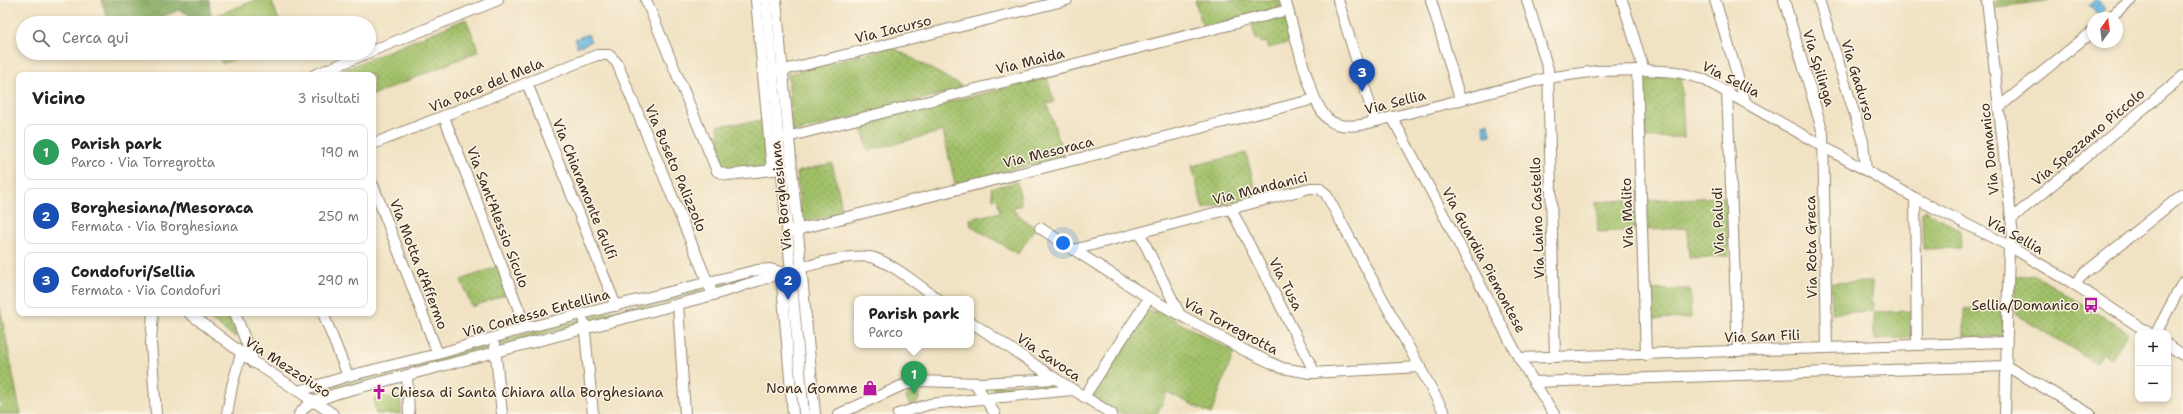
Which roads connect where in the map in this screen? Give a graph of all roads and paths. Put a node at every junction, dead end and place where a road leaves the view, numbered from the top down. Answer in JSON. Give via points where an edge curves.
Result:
{"nodes":[{"id":1,"x":498,"y":0,"type":"edge"},
{"id":2,"x":646,"y":0,"type":"edge"},
{"id":3,"x":756,"y":0,"type":"edge"},
{"id":4,"x":766,"y":0,"type":"edge"},
{"id":5,"x":776,"y":0,"type":"edge"},
{"id":6,"x":1067,"y":0,"type":"edge"},
{"id":7,"x":1338,"y":0,"type":"edge"},
{"id":8,"x":1431,"y":0,"type":"edge"},
{"id":9,"x":1527,"y":0,"type":"edge"},
{"id":10,"x":1622,"y":0,"type":"edge"},
{"id":11,"x":1715,"y":0,"type":"edge"},
{"id":12,"x":1784,"y":0,"type":"edge"},
{"id":13,"x":1819,"y":0,"type":"edge"},
{"id":14,"x":1987,"y":0,"type":"edge"},
{"id":15,"x":2131,"y":0,"type":"edge"},
{"id":16,"x":1287,"y":5,"type":"edge"},
{"id":17,"x":2116,"y":12,"type":"edge"},
{"id":18,"x":2087,"y":36,"type":"edge"},
{"id":19,"x":376,"y":50,"type":"edge"},
{"id":20,"x":609,"y":55,"type":"joint"},
{"id":21,"x":351,"y":60,"type":"edge"},
{"id":22,"x":1641,"y":70,"type":"junction"},
{"id":23,"x":321,"y":72,"type":"edge"},
{"id":24,"x":777,"y":72,"type":"junction"},
{"id":25,"x":2183,"y":76,"type":"edge"},
{"id":26,"x":1547,"y":78,"type":"junction"},
{"id":27,"x":527,"y":83,"type":"junction"},
{"id":28,"x":1727,"y":91,"type":"junction"},
{"id":29,"x":1315,"y":100,"type":"junction"},
{"id":30,"x":1460,"y":100,"type":"junction"},
{"id":31,"x":1745,"y":101,"type":"junction"},
{"id":32,"x":1999,"y":107,"type":"junction"},
{"id":33,"x":444,"y":117,"type":"junction"},
{"id":34,"x":1392,"y":117,"type":"junction"},
{"id":35,"x":1375,"y":121,"type":"junction"},
{"id":36,"x":784,"y":138,"type":"junction"},
{"id":37,"x":376,"y":143,"type":"edge"},
{"id":38,"x":1823,"y":145,"type":"junction"},
{"id":39,"x":777,"y":169,"type":"junction"},
{"id":40,"x":1866,"y":170,"type":"junction"},
{"id":41,"x":376,"y":193,"type":"edge"},
{"id":42,"x":2183,"y":194,"type":"edge"},
{"id":43,"x":1915,"y":198,"type":"junction"},
{"id":44,"x":1231,"y":209,"type":"junction"},
{"id":45,"x":2011,"y":219,"type":"junction"},
{"id":46,"x":1040,"y":228,"type":"dead end"},
{"id":47,"x":798,"y":229,"type":"junction"},
{"id":48,"x":788,"y":232,"type":"junction"},
{"id":49,"x":1140,"y":234,"type":"junction"},
{"id":50,"x":2009,"y":246,"type":"junction"},
{"id":51,"x":1073,"y":250,"type":"junction"},
{"id":52,"x":797,"y":270,"type":"junction"},
{"id":53,"x":781,"y":272,"type":"junction"},
{"id":54,"x":708,"y":282,"type":"junction"},
{"id":55,"x":2183,"y":282,"type":"edge"},
{"id":56,"x":2074,"y":284,"type":"junction"},
{"id":57,"x":713,"y":295,"type":"junction"},
{"id":58,"x":934,"y":296,"type":"edge"},
{"id":59,"x":1149,"y":298,"type":"junction"},
{"id":60,"x":678,"y":304,"type":"junction"},
{"id":61,"x":616,"y":306,"type":"junction"},
{"id":62,"x":583,"y":314,"type":"junction"},
{"id":63,"x":1180,"y":315,"type":"junction"},
{"id":64,"x":153,"y":316,"type":"edge"},
{"id":65,"x":193,"y":316,"type":"edge"},
{"id":66,"x":236,"y":316,"type":"edge"},
{"id":67,"x":324,"y":316,"type":"edge"},
{"id":68,"x":974,"y":324,"type":"edge"},
{"id":69,"x":526,"y":328,"type":"junction"},
{"id":70,"x":585,"y":329,"type":"junction"},
{"id":71,"x":2144,"y":330,"type":"edge"},
{"id":72,"x":2158,"y":330,"type":"edge"},
{"id":73,"x":494,"y":338,"type":"junction"},
{"id":74,"x":2006,"y":342,"type":"junction"},
{"id":75,"x":1917,"y":344,"type":"junction"},
{"id":76,"x":2171,"y":347,"type":"edge"},
{"id":77,"x":1827,"y":348,"type":"junction"},
{"id":78,"x":1738,"y":351,"type":"junction"},
{"id":79,"x":495,"y":352,"type":"junction"},
{"id":80,"x":241,"y":354,"type":"junction"},
{"id":81,"x":438,"y":354,"type":"junction"},
{"id":82,"x":1646,"y":355,"type":"junction"},
{"id":83,"x":2183,"y":355,"type":"edge"},
{"id":84,"x":1555,"y":357,"type":"junction"},
{"id":85,"x":1520,"y":358,"type":"junction"},
{"id":86,"x":254,"y":363,"type":"junction"},
{"id":87,"x":2006,"y":366,"type":"junction"},
{"id":88,"x":1420,"y":367,"type":"junction"},
{"id":89,"x":1316,"y":373,"type":"junction"},
{"id":90,"x":407,"y":375,"type":"junction"},
{"id":91,"x":348,"y":376,"type":"junction"},
{"id":92,"x":1056,"y":379,"type":"junction"},
{"id":93,"x":1534,"y":382,"type":"junction"},
{"id":94,"x":975,"y":383,"type":"junction"},
{"id":95,"x":1073,"y":390,"type":"junction"},
{"id":96,"x":299,"y":391,"type":"junction"},
{"id":97,"x":1084,"y":397,"type":"junction"},
{"id":98,"x":986,"y":400,"type":"junction"},
{"id":99,"x":315,"y":401,"type":"junction"},
{"id":100,"x":928,"y":408,"type":"edge"},
{"id":101,"x":156,"y":414,"type":"edge"},
{"id":102,"x":227,"y":414,"type":"edge"},
{"id":103,"x":299,"y":414,"type":"edge"},
{"id":104,"x":333,"y":414,"type":"edge"},
{"id":105,"x":409,"y":414,"type":"edge"},
{"id":106,"x":502,"y":414,"type":"edge"},
{"id":107,"x":593,"y":414,"type":"edge"},
{"id":108,"x":685,"y":414,"type":"edge"},
{"id":109,"x":793,"y":414,"type":"edge"},
{"id":110,"x":804,"y":414,"type":"edge"},
{"id":111,"x":815,"y":414,"type":"edge"},
{"id":112,"x":839,"y":414,"type":"edge"},
{"id":113,"x":898,"y":414,"type":"edge"},
{"id":114,"x":938,"y":414,"type":"edge"},
{"id":115,"x":995,"y":414,"type":"edge"},
{"id":116,"x":1112,"y":414,"type":"edge"},
{"id":117,"x":1445,"y":414,"type":"edge"},
{"id":118,"x":1554,"y":414,"type":"edge"},
{"id":119,"x":2005,"y":414,"type":"edge"},
{"id":120,"x":2090,"y":414,"type":"edge"}],
"edges":[{"from":1,"to":19,"type":"street"},
{"from":2,"to":39,"type":"street","via":[[715,169],[725,175]]},
{"from":3,"to":39,"type":"street","name":"Via Borghesiana"},
{"from":4,"to":24,"type":"street","name":"Via Borghesiana"},
{"from":5,"to":24,"type":"street","name":"Via Borghesiana"},
{"from":6,"to":24,"type":"street","name":"Via Iacurso"},
{"from":7,"to":35,"type":"street"},
{"from":8,"to":30,"type":"street"},
{"from":9,"to":26,"type":"street","name":"Via Laino Castello","via":[[1548,69]]},
{"from":10,"to":22,"type":"street","name":"Via Malito"},
{"from":11,"to":31,"type":"street"},
{"from":12,"to":38,"type":"street","name":"Via Spilinga","via":[[1822,126]]},
{"from":13,"to":40,"type":"street","name":"Via Gadurso","via":[[1863,141]]},
{"from":14,"to":32,"type":"street","name":"Via Domanico"},
{"from":15,"to":17,"type":"street"},
{"from":16,"to":29,"type":"street","name":"Via Sellia"},
{"from":16,"to":36,"type":"street","name":"Via Maida"},
{"from":18,"to":32,"type":"street"},
{"from":20,"to":27,"type":"street","name":"Via Pace del Mela","via":[[597,55]]},
{"from":20,"to":54,"type":"street","name":"Via Buseto Palizzolo","via":[[617,63]]},
{"from":21,"to":23,"type":"street"},
{"from":22,"to":26,"type":"street","name":"Via Sellia","via":[[1592,72]]},
{"from":22,"to":28,"type":"street","name":"Via Sellia","via":[[1690,74]]},
{"from":22,"to":82,"type":"street","name":"Via Malito"},
{"from":24,"to":36,"type":"street","name":"Via Borghesiana"},
{"from":25,"to":45,"type":"street","name":"Via Spezzano Piccolo"},
{"from":26,"to":30,"type":"street","name":"Via Sellia"},
{"from":26,"to":84,"type":"street","name":"Via Laino Castello"},
{"from":27,"to":33,"type":"street","name":"Via Pace del Mela"},
{"from":27,"to":61,"type":"street","name":"Via Chiaramonte Gulfi"},
{"from":28,"to":31,"type":"street","name":"Via Sellia"},
{"from":28,"to":78,"type":"street","name":"Via Paludi"},
{"from":29,"to":35,"type":"street","name":"Via Sellia","via":[[1325,116],[1335,124],[1350,126]]},
{"from":29,"to":47,"type":"street","name":"Via Mesoraca"},
{"from":30,"to":34,"type":"street","name":"Via Sellia"},
{"from":31,"to":38,"type":"street","name":"Via Sellia"},
{"from":32,"to":45,"type":"street","name":"Via Domanico"},
{"from":33,"to":37,"type":"street","name":"Via Pace del Mela"},
{"from":33,"to":69,"type":"street","name":"Via Sant'Alessio Siculo"},
{"from":34,"to":35,"type":"street","name":"Via Sellia"},
{"from":34,"to":85,"type":"street","name":"Via Guardia Piemontese"},
{"from":36,"to":39,"type":"street","name":"Via Borghesiana"},
{"from":36,"to":47,"type":"street","name":"Via Borghesiana"},
{"from":38,"to":40,"type":"street","name":"Via Sellia"},
{"from":38,"to":77,"type":"street","name":"Via Rota Greca"},
{"from":39,"to":48,"type":"street","name":"Via Borghesiana"},
{"from":40,"to":43,"type":"street","name":"Via Sellia"},
{"from":41,"to":81,"type":"street","name":"Via Motta d'Affermo"},
{"from":42,"to":56,"type":"street"},
{"from":43,"to":50,"type":"street","name":"Via Sellia"},
{"from":43,"to":75,"type":"street"},
{"from":44,"to":49,"type":"street","name":"Via Mandanici"},
{"from":44,"to":88,"type":"street","name":"Via Mandanici","via":[[1310,188],[1317,187],[1323,190]]},
{"from":44,"to":89,"type":"street","name":"Via Tusa"},
{"from":45,"to":50,"type":"street","name":"Via Domanico","via":[[2013,236]]},
{"from":46,"to":51,"type":"street","name":"Via Torregrotta"},
{"from":47,"to":48,"type":"street","name":"Via Mesoraca"},
{"from":47,"to":52,"type":"street","name":"Via Borghesiana"},
{"from":48,"to":52,"type":"street","name":"Via Borghesiana"},
{"from":49,"to":51,"type":"street","name":"Via Mandanici"},
{"from":49,"to":63,"type":"street"},
{"from":50,"to":56,"type":"street","name":"Via Sellia"},
{"from":50,"to":74,"type":"street","name":"Via Domanico"},
{"from":51,"to":59,"type":"street","name":"Via Torregrotta"},
{"from":52,"to":53,"type":"street","name":"Via Contessa Entellina"},
{"from":52,"to":58,"type":"street","via":[[848,257],[869,256],[888,265]]},
{"from":52,"to":110,"type":"street","name":"Via Borghesiana"},
{"from":52,"to":111,"type":"street","name":"Via Borghesiana"},
{"from":53,"to":54,"type":"street","name":"Via Contessa Entellina","via":[[760,269]]},
{"from":53,"to":57,"type":"street","name":"Via Contessa Entellina"},
{"from":53,"to":109,"type":"street","name":"Via Borghesiana"},
{"from":54,"to":57,"type":"street","name":"Via Buseto Palizzolo"},
{"from":54,"to":61,"type":"street","name":"Via Contessa Entellina"},
{"from":55,"to":72,"type":"street"},
{"from":56,"to":71,"type":"street","name":"Via Sellia"},
{"from":57,"to":60,"type":"street","name":"Via Contessa Entellina"},
{"from":59,"to":63,"type":"street","name":"Via Torregrotta"},
{"from":59,"to":97,"type":"street"},
{"from":60,"to":70,"type":"street","name":"Via Contessa Entellina"},
{"from":60,"to":108,"type":"street"},
{"from":61,"to":62,"type":"street","name":"Via Contessa Entellina"},
{"from":62,"to":69,"type":"street","name":"Via Contessa Entellina"},
{"from":62,"to":70,"type":"street"},
{"from":63,"to":89,"type":"street","name":"Via Torregrotta","via":[[1277,366],[1296,372]]},
{"from":64,"to":101,"type":"street","via":[[151,343]]},
{"from":65,"to":80,"type":"street","name":"Via Mezzoiuso"},
{"from":66,"to":86,"type":"street"},
{"from":67,"to":91,"type":"street"},
{"from":68,"to":92,"type":"street","name":"Via Savoca"},
{"from":69,"to":73,"type":"street","name":"Via Contessa Entellina"},
{"from":70,"to":79,"type":"street","name":"Via Contessa Entellina"},
{"from":70,"to":107,"type":"street"},
{"from":73,"to":79,"type":"street"},
{"from":73,"to":81,"type":"street","name":"Via Contessa Entellina"},
{"from":74,"to":75,"type":"street","name":"Via San Fili"},
{"from":74,"to":87,"type":"street","name":"Via Domanico"},
{"from":75,"to":77,"type":"street","name":"Via San Fili"},
{"from":76,"to":83,"type":"street"},
{"from":77,"to":78,"type":"street","name":"Via San Fili"},
{"from":78,"to":82,"type":"street","name":"Via San Fili"},
{"from":79,"to":90,"type":"street","name":"Via Contessa Entellina"},
{"from":79,"to":106,"type":"street"},
{"from":80,"to":86,"type":"street","name":"Via Mezzoiuso"},
{"from":80,"to":102,"type":"street"},
{"from":81,"to":91,"type":"street","name":"Via Contessa Entellina"},
{"from":82,"to":84,"type":"street","name":"Via San Fili"},
{"from":84,"to":85,"type":"street","name":"Via San Fili"},
{"from":85,"to":93,"type":"street","name":"Via Guardia Piemontese"},
{"from":86,"to":96,"type":"street","name":"Via Mezzoiuso"},
{"from":87,"to":93,"type":"street"},
{"from":87,"to":119,"type":"street","name":"Via Domanico"},
{"from":87,"to":120,"type":"street"},
{"from":88,"to":89,"type":"street","name":"Via Torregrotta"},
{"from":88,"to":117,"type":"street","name":"Via Mandanici"},
{"from":90,"to":99,"type":"street","name":"Via Contessa Entellina"},
{"from":90,"to":105,"type":"street"},
{"from":91,"to":96,"type":"street","name":"Via Contessa Entellina"},
{"from":92,"to":94,"type":"street"},
{"from":92,"to":95,"type":"street","name":"Via Savoca"},
{"from":93,"to":118,"type":"street","name":"Via Guardia Piemontese"},
{"from":94,"to":98,"type":"street"},
{"from":94,"to":112,"type":"street","via":[[911,383]]},
{"from":95,"to":97,"type":"street","name":"Via Savoca"},
{"from":95,"to":98,"type":"street"},
{"from":96,"to":99,"type":"street","name":"Via Mezzoiuso"},
{"from":97,"to":116,"type":"street","name":"Via Savoca"},
{"from":98,"to":100,"type":"street"},
{"from":98,"to":115,"type":"street"},
{"from":99,"to":103,"type":"street"},
{"from":99,"to":104,"type":"street","name":"Via Mezzoiuso"},
{"from":100,"to":113,"type":"street"},
{"from":100,"to":114,"type":"street"}]}
